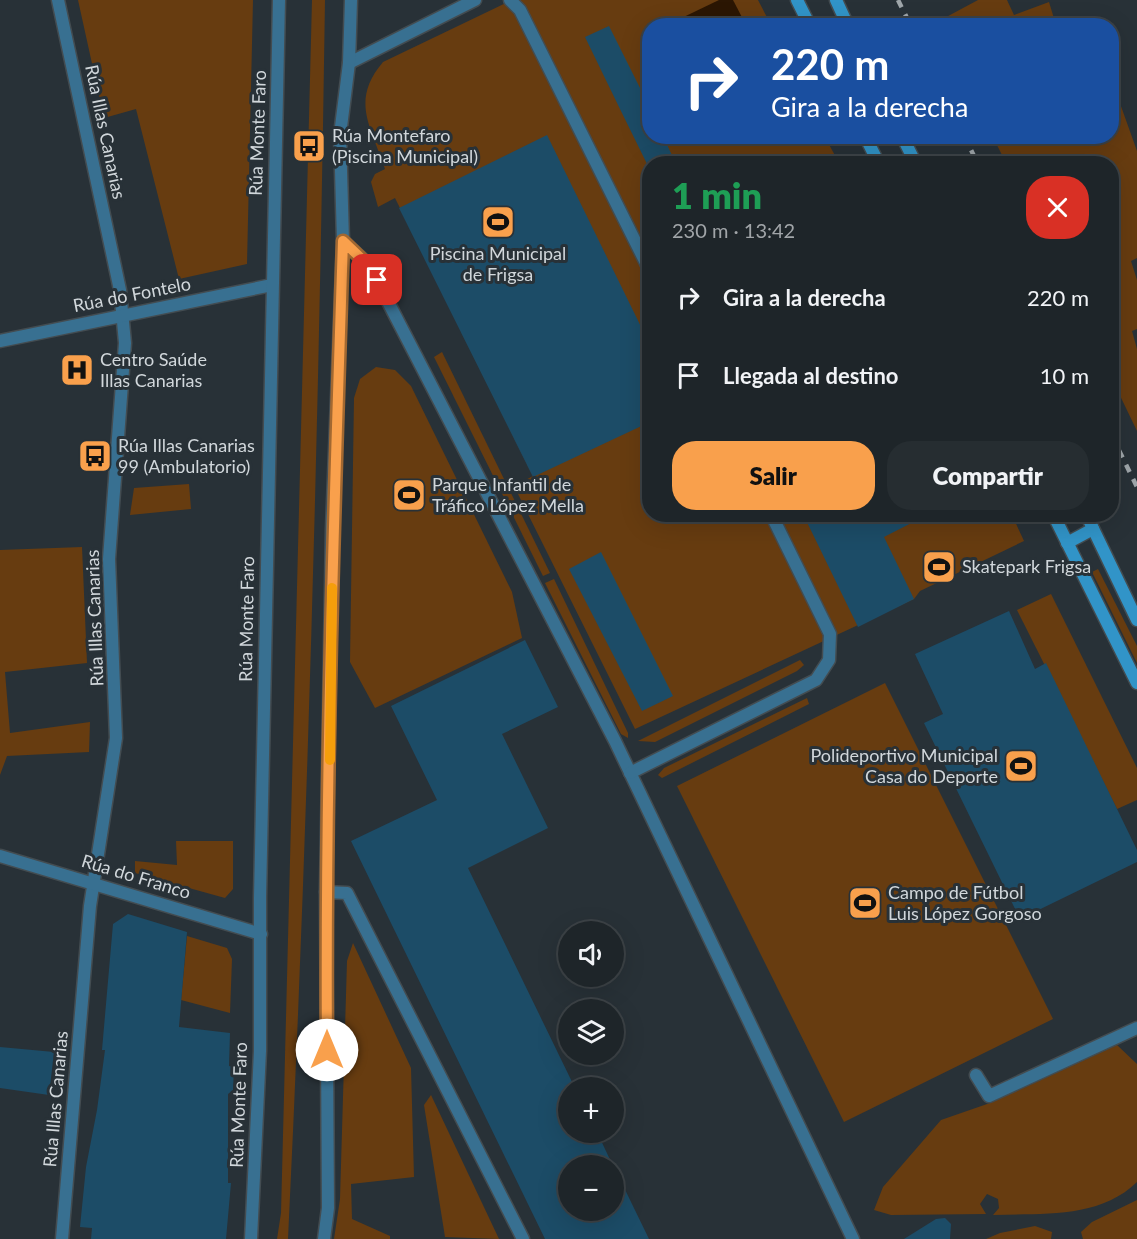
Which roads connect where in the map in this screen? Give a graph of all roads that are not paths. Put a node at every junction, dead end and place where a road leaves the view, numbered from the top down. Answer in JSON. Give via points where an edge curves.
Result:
{"nodes":[{"id":1,"x":58,"y":0,"type":"edge"},
{"id":2,"x":279,"y":0,"type":"edge"},
{"id":3,"x":351,"y":0,"type":"edge"},
{"id":4,"x":475,"y":0,"type":"edge"},
{"id":5,"x":510,"y":0,"type":"edge"},
{"id":6,"x":797,"y":0,"type":"edge"},
{"id":7,"x":836,"y":0,"type":"edge"},
{"id":8,"x":806,"y":18,"type":"edge"},
{"id":9,"x":844,"y":18,"type":"edge"},
{"id":10,"x":350,"y":63,"type":"junction"},
{"id":11,"x":343,"y":241,"type":"junction"},
{"id":12,"x":642,"y":255,"type":"edge"},
{"id":13,"x":272,"y":285,"type":"junction"},
{"id":14,"x":123,"y":315,"type":"junction"},
{"id":15,"x":0,"y":341,"type":"edge"},
{"id":16,"x":775,"y":522,"type":"edge"},
{"id":17,"x":1057,"y":522,"type":"edge"},
{"id":18,"x":1090,"y":522,"type":"edge"},
{"id":19,"x":1093,"y":529,"type":"junction"},
{"id":20,"x":1067,"y":543,"type":"junction"},
{"id":21,"x":1137,"y":620,"type":"edge"},
{"id":22,"x":1137,"y":683,"type":"edge"},
{"id":23,"x":630,"y":773,"type":"junction"},
{"id":24,"x":0,"y":856,"type":"edge"},
{"id":25,"x":93,"y":883,"type":"junction"},
{"id":26,"x":326,"y":892,"type":"junction"},
{"id":27,"x":261,"y":934,"type":"junction"},
{"id":28,"x":1137,"y":1028,"type":"edge"},
{"id":29,"x":976,"y":1075,"type":"dead end"},
{"id":30,"x":62,"y":1239,"type":"edge"},
{"id":31,"x":251,"y":1239,"type":"edge"},
{"id":32,"x":324,"y":1239,"type":"edge"},
{"id":33,"x":523,"y":1239,"type":"edge"},
{"id":34,"x":853,"y":1239,"type":"edge"}],
"edges":[{"from":1,"to":14,"type":"street","name":"Rúa Illas Canarias"},
{"from":2,"to":13,"type":"street","name":"Rúa Monte Faro"},
{"from":3,"to":10,"type":"street"},
{"from":4,"to":10,"type":"street"},
{"from":5,"to":12,"type":"street","via":[[520,10]]},
{"from":6,"to":8,"type":"street"},
{"from":7,"to":9,"type":"street"},
{"from":10,"to":11,"type":"street","via":[[340,135]]},
{"from":11,"to":23,"type":"street","via":[[369,266]]},
{"from":11,"to":26,"type":"street","via":[[332,529]]},
{"from":13,"to":14,"type":"street","name":"Rúa do Fontelo"},
{"from":13,"to":27,"type":"street","name":"Rúa Monte Faro"},
{"from":14,"to":15,"type":"street","name":"Rúa do Fontelo"},
{"from":14,"to":25,"type":"street","name":"Rúa Illas Canarias","via":[[125,343],[109,559],[116,738]]},
{"from":16,"to":23,"type":"street","via":[[830,634],[829,660],[816,680]]},
{"from":17,"to":20,"type":"street"},
{"from":18,"to":19,"type":"street"},
{"from":19,"to":20,"type":"street"},
{"from":19,"to":21,"type":"street"},
{"from":20,"to":22,"type":"street"},
{"from":23,"to":34,"type":"street"},
{"from":24,"to":25,"type":"street","name":"Rúa do Franco"},
{"from":25,"to":27,"type":"street","name":"Rúa do Franco"},
{"from":25,"to":30,"type":"street","name":"Rúa Illas Canarias"},
{"from":26,"to":32,"type":"street","via":[[328,1208]]},
{"from":26,"to":33,"type":"street","via":[[347,893]]},
{"from":27,"to":31,"type":"street","name":"Rúa Monte Faro"},
{"from":28,"to":29,"type":"street","via":[[988,1096]]}]}
